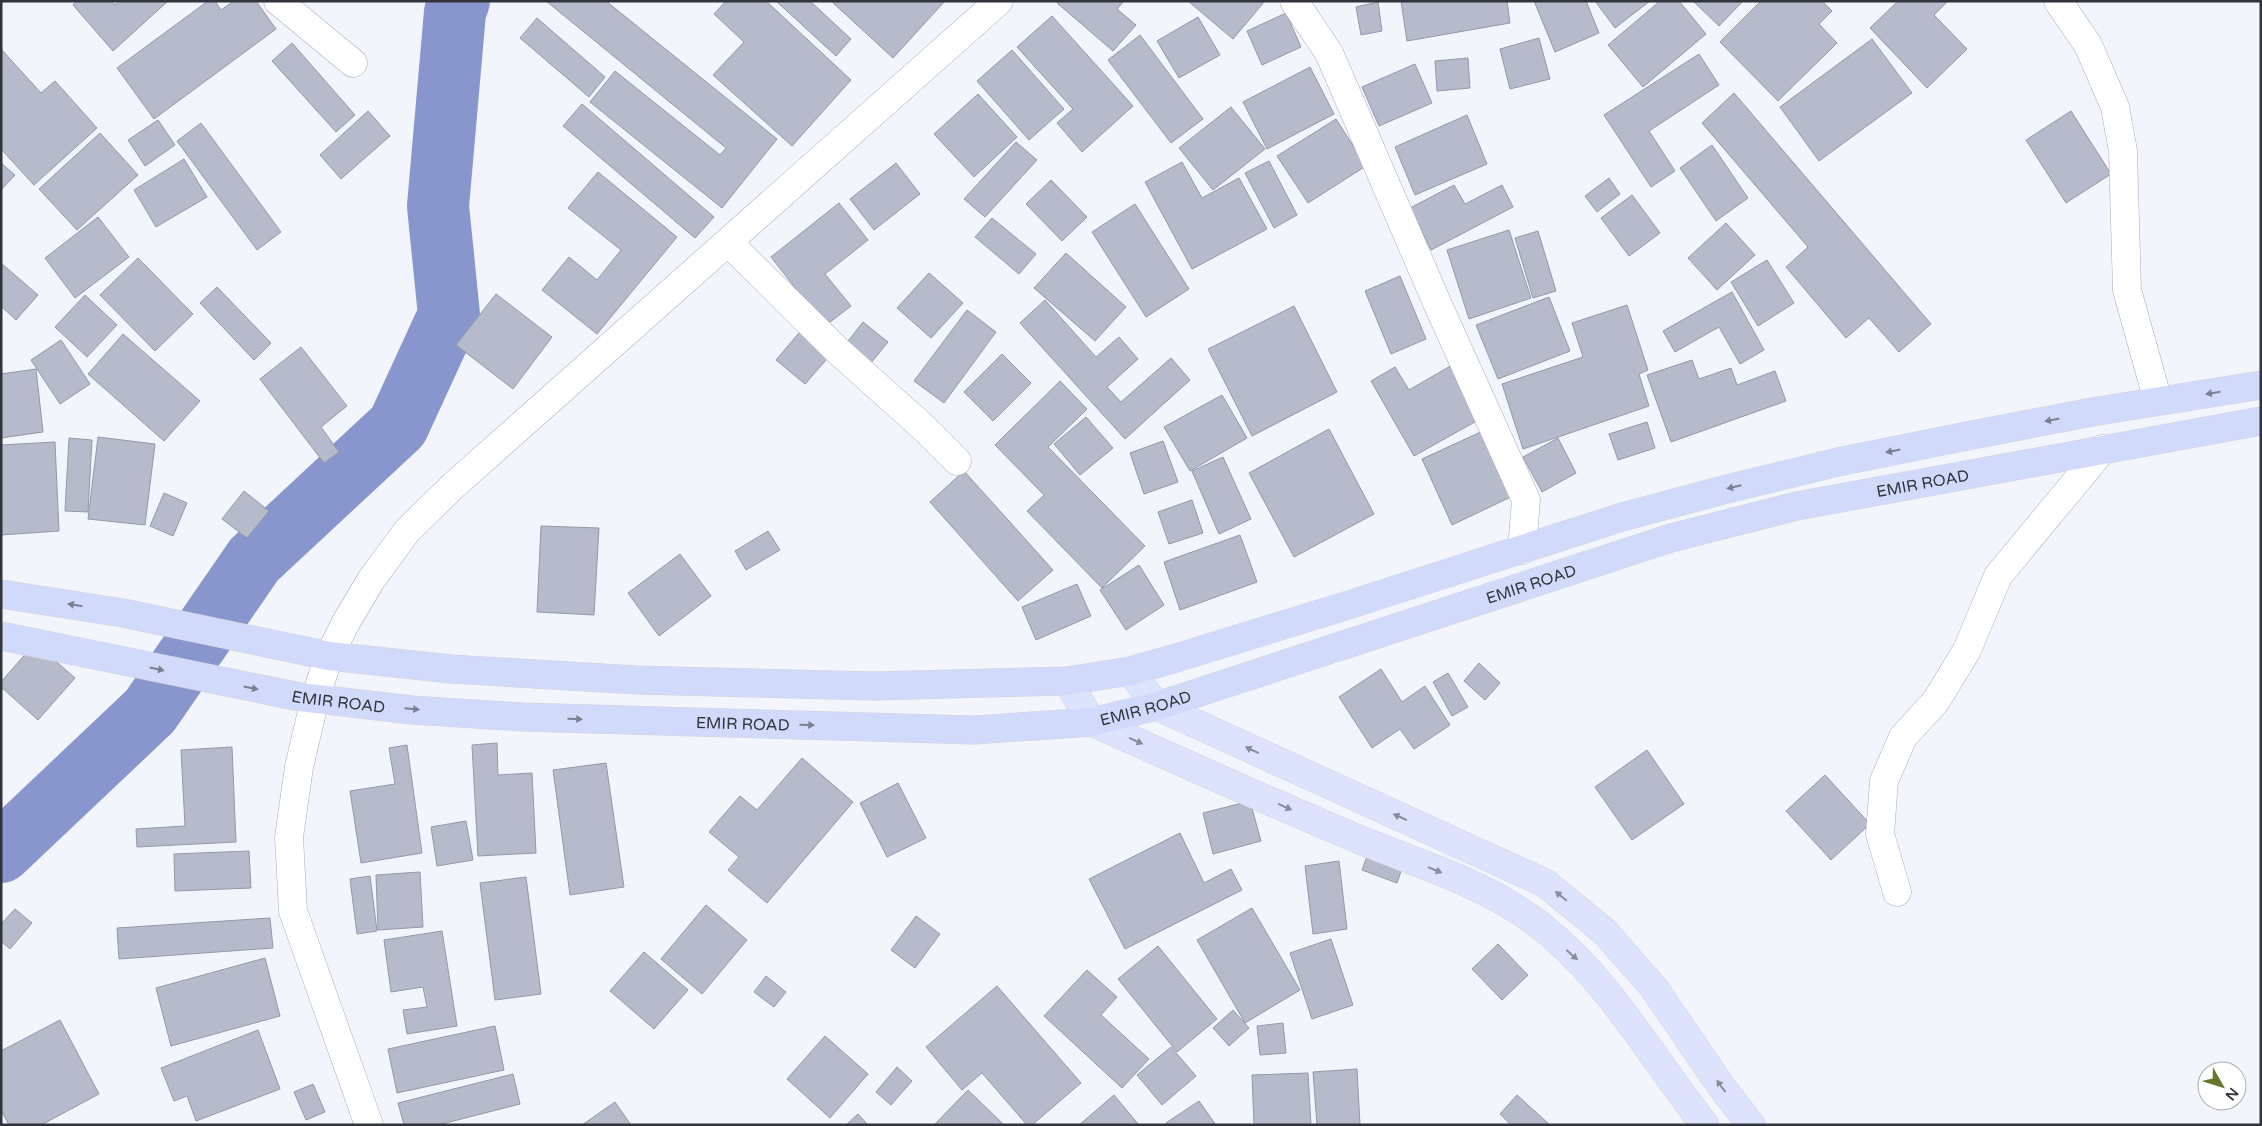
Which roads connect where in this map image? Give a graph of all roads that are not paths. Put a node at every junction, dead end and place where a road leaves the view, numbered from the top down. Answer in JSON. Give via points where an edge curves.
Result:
{"nodes":[{"id":1,"x":278,"y":1,"type":"edge"},
{"id":2,"x":999,"y":1,"type":"edge"},
{"id":3,"x":1294,"y":1,"type":"edge"},
{"id":4,"x":2058,"y":1,"type":"edge"},
{"id":5,"x":353,"y":63,"type":"dead end"},
{"id":6,"x":729,"y":243,"type":"junction"},
{"id":7,"x":2261,"y":385,"type":"edge"},
{"id":8,"x":2158,"y":402,"type":"junction"},
{"id":9,"x":2261,"y":421,"type":"edge"},
{"id":10,"x":2103,"y":449,"type":"junction"},
{"id":11,"x":957,"y":461,"type":"dead end"},
{"id":12,"x":1522,"y":550,"type":"junction"},
{"id":13,"x":1,"y":594,"type":"edge"},
{"id":14,"x":1,"y":636,"type":"edge"},
{"id":15,"x":330,"y":656,"type":"junction"},
{"id":16,"x":1130,"y":671,"type":"junction"},
{"id":17,"x":1067,"y":681,"type":"junction"},
{"id":18,"x":315,"y":699,"type":"junction"},
{"id":19,"x":1158,"y":706,"type":"junction"},
{"id":20,"x":1092,"y":722,"type":"junction"},
{"id":21,"x":1897,"y":892,"type":"dead end"},
{"id":22,"x":367,"y":1124,"type":"edge"},
{"id":23,"x":1705,"y":1125,"type":"edge"},
{"id":24,"x":1750,"y":1125,"type":"edge"}],
"edges":[{"from":1,"to":5,"type":"street"},
{"from":2,"to":6,"type":"street"},
{"from":3,"to":12,"type":"street","via":[[1329,54],[1526,500]]},
{"from":4,"to":8,"type":"street","via":[[2088,45],[2115,107],[2123,151],[2127,290]]},
{"from":6,"to":11,"type":"street","via":[[838,351]]},
{"from":6,"to":15,"type":"street","via":[[453,486],[408,531],[371,580]]},
{"from":7,"to":8,"type":"highway","one_way":true},
{"from":8,"to":12,"type":"highway","one_way":true,"via":[[1838,462],[1622,517]]},
{"from":9,"to":10,"type":"highway","name":"EMIR ROAD"},
{"from":10,"to":19,"type":"highway","name":"EMIR ROAD","via":[[1797,506],[1671,538]]},
{"from":10,"to":21,"type":"street","via":[[1998,576],[1967,650],[1936,700],[1904,737],[1884,781],[1880,834]]},
{"from":12,"to":16,"type":"highway"},
{"from":15,"to":13,"type":"highway","one_way":true,"via":[[123,613]]},
{"from":14,"to":18,"type":"highway","name":"EMIR ROAD","one_way":true},
{"from":15,"to":17,"type":"highway","via":[[451,669],[637,680],[874,686]]},
{"from":15,"to":18,"type":"street"},
{"from":16,"to":17,"type":"highway"},
{"from":16,"to":19,"type":"main road"},
{"from":17,"to":20,"type":"main road"},
{"from":18,"to":20,"type":"highway","name":"EMIR ROAD","one_way":true,"via":[[412,710],[523,717],[974,730]]},
{"from":18,"to":22,"type":"street","via":[[299,767],[289,837],[293,911]]},
{"from":19,"to":20,"type":"highway","name":"EMIR ROAD"},
{"from":24,"to":19,"type":"main road","one_way":true,"via":[[1654,988],[1605,932],[1545,883]]},
{"from":20,"to":23,"type":"main road","one_way":true,"via":[[1357,839],[1478,888],[1530,918],[1584,965],[1631,1022]]}]}
